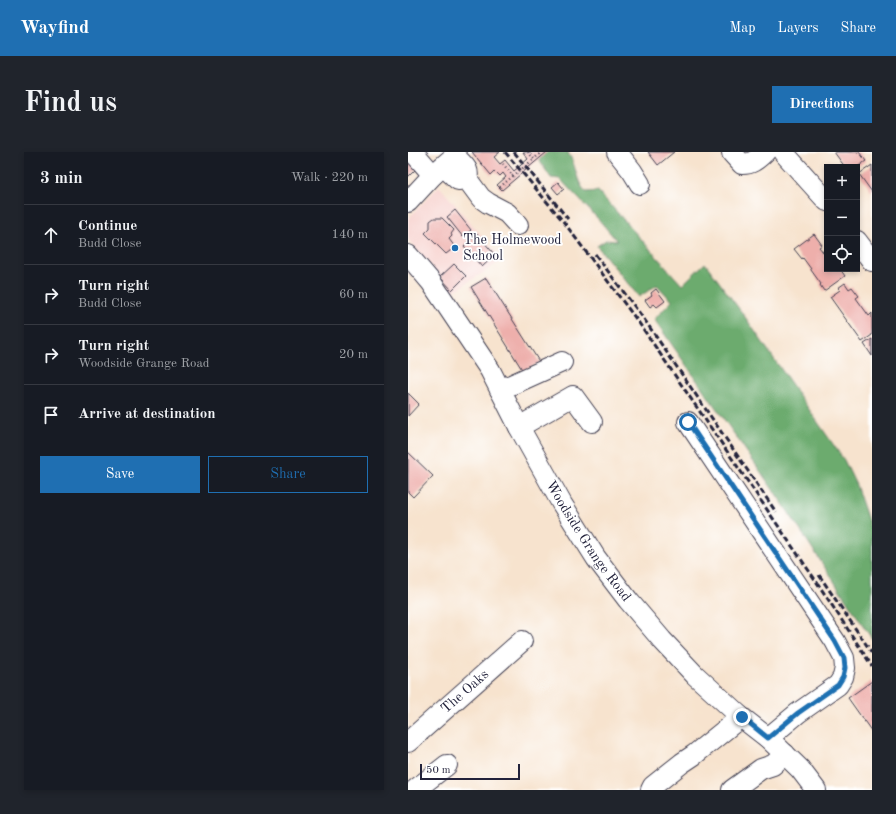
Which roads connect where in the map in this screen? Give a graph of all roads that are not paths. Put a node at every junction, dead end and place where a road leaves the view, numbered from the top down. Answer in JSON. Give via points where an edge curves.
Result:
{"nodes":[{"id":1,"x":413,"y":152,"type":"edge"},
{"id":2,"x":618,"y":152,"type":"edge"},
{"id":3,"x":765,"y":152,"type":"edge"},
{"id":4,"x":783,"y":152,"type":"edge"},
{"id":5,"x":732,"y":153,"type":"dead end"},
{"id":6,"x":438,"y":170,"type":"junction"},
{"id":7,"x":640,"y":184,"type":"dead end"},
{"id":8,"x":826,"y":200,"type":"edge"},
{"id":9,"x":408,"y":202,"type":"edge"},
{"id":10,"x":518,"y":225,"type":"dead end"},
{"id":11,"x":860,"y":245,"type":"edge"},
{"id":12,"x":408,"y":255,"type":"edge"},
{"id":13,"x":872,"y":261,"type":"edge"},
{"id":14,"x":562,"y":362,"type":"dead end"},
{"id":15,"x":500,"y":390,"type":"junction"},
{"id":16,"x":592,"y":422,"type":"dead end"},
{"id":17,"x":688,"y":422,"type":"dead end"},
{"id":18,"x":519,"y":427,"type":"junction"},
{"id":19,"x":522,"y":641,"type":"dead end"},
{"id":20,"x":742,"y":717,"type":"junction"},
{"id":21,"x":768,"y":738,"type":"junction"},
{"id":22,"x":408,"y":742,"type":"edge"},
{"id":23,"x":785,"y":754,"type":"junction"},
{"id":24,"x":447,"y":765,"type":"dead end"},
{"id":25,"x":415,"y":790,"type":"edge"},
{"id":26,"x":651,"y":790,"type":"edge"},
{"id":27,"x":732,"y":790,"type":"edge"},
{"id":28,"x":816,"y":790,"type":"edge"}],
"edges":[{"from":1,"to":6,"type":"street"},
{"from":2,"to":7,"type":"street"},
{"from":3,"to":5,"type":"street","via":[[749,164],[742,164]]},
{"from":4,"to":8,"type":"street"},
{"from":6,"to":9,"type":"street"},
{"from":6,"to":10,"type":"street","via":[[458,180],[467,179],[481,198],[494,195]]},
{"from":11,"to":13,"type":"street"},
{"from":12,"to":15,"type":"street","name":"Woodside Grange Road","via":[[431,282],[490,370]]},
{"from":14,"to":15,"type":"street"},
{"from":15,"to":18,"type":"street","name":"Woodside Grange Road"},
{"from":16,"to":18,"type":"street","via":[[573,396]]},
{"from":17,"to":21,"type":"street","via":[[844,658],[844,673],[838,685]]},
{"from":18,"to":20,"type":"street","name":"Woodside Grange Road","via":[[596,558],[628,600],[695,674]]},
{"from":19,"to":22,"type":"street","name":"The Oaks"},
{"from":20,"to":21,"type":"street","name":"Woodside Grange Road"},
{"from":20,"to":26,"type":"street","via":[[682,762]]},
{"from":21,"to":23,"type":"street","name":"Woodside Grange Road"},
{"from":23,"to":27,"type":"street","via":[[774,765],[761,769]]},
{"from":23,"to":28,"type":"street","name":"Woodside Grange Road"},
{"from":24,"to":25,"type":"street"}]}
